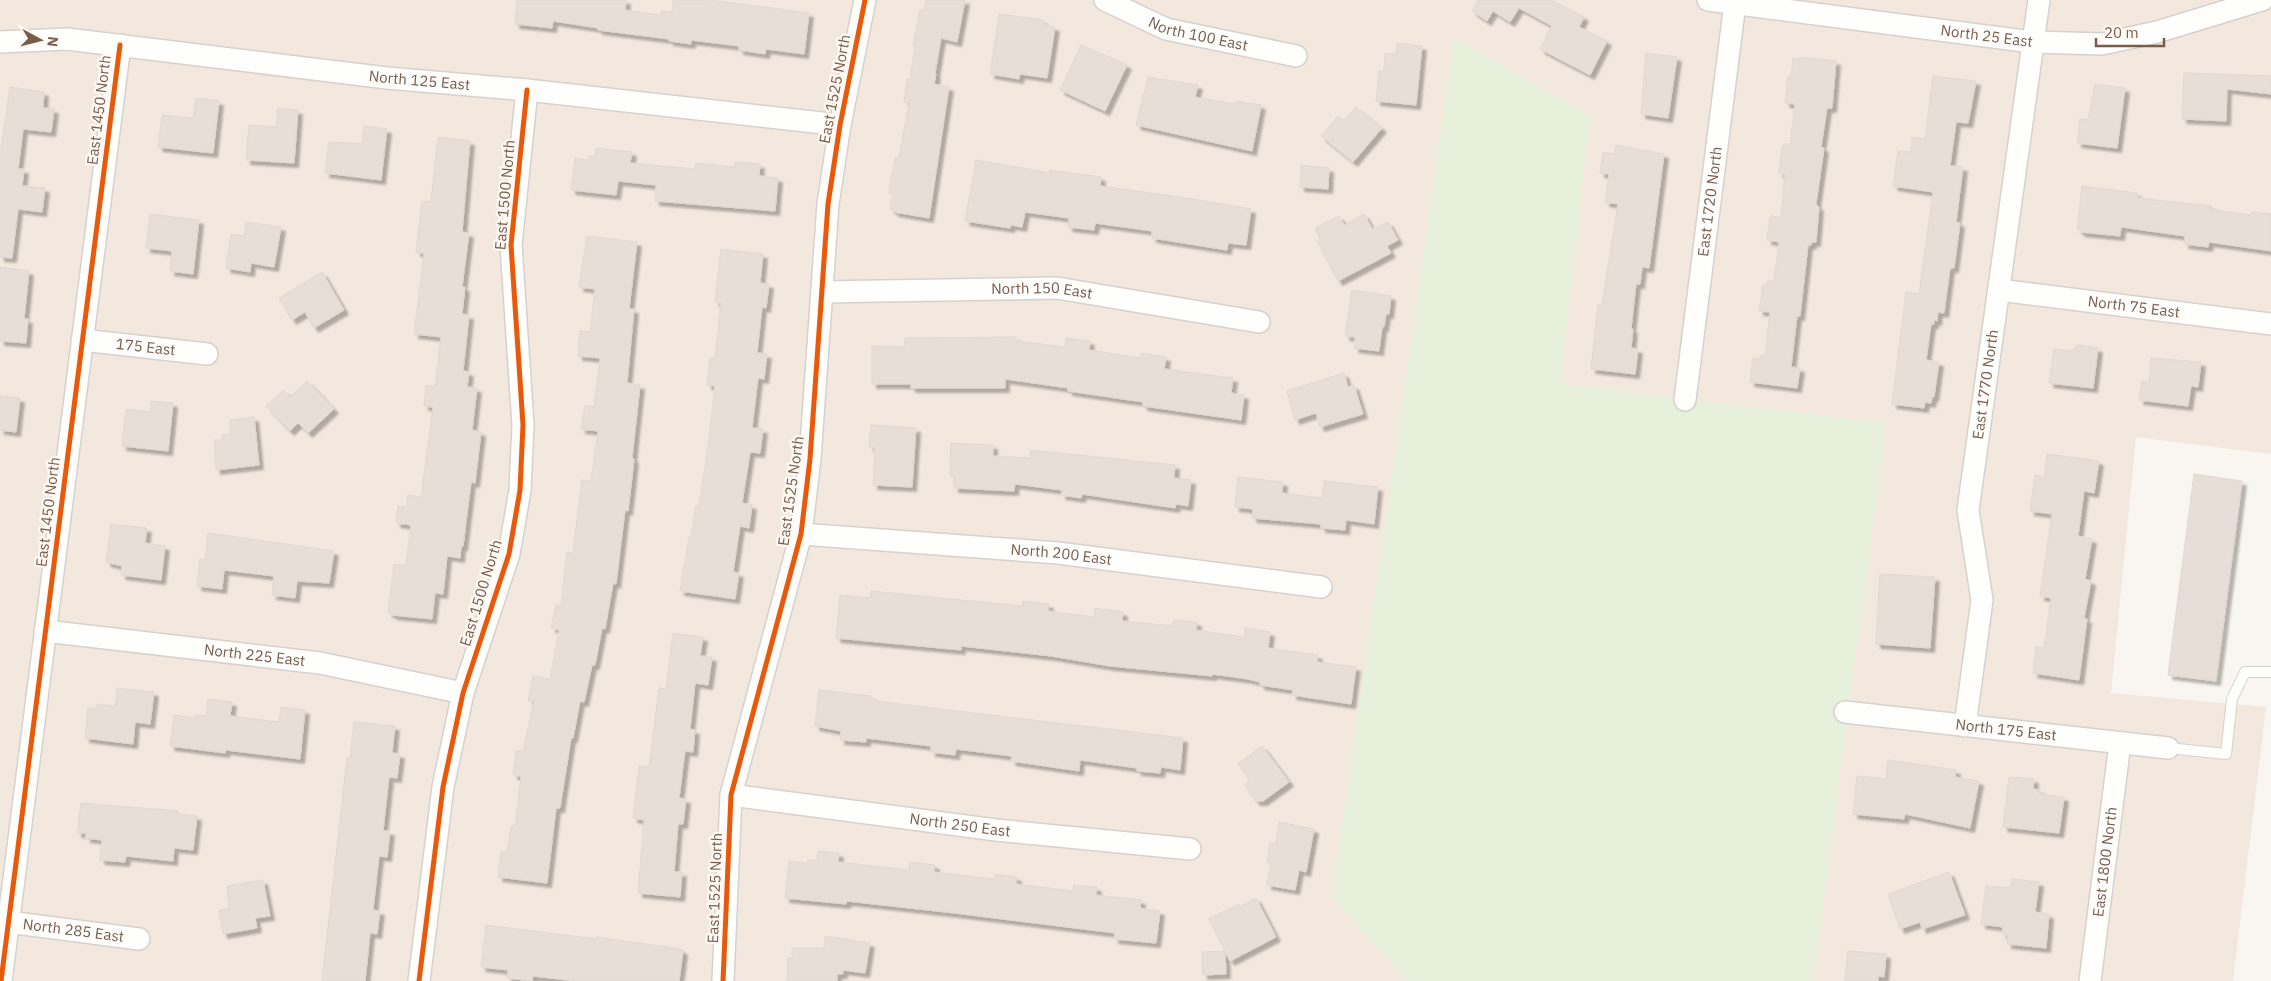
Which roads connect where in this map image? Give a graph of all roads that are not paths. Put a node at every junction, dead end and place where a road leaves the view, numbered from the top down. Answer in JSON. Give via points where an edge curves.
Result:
{"nodes":[{"id":1,"x":865,"y":0,"type":"edge"},
{"id":2,"x":1105,"y":0,"type":"edge"},
{"id":3,"x":1708,"y":0,"type":"edge"},
{"id":4,"x":2039,"y":0,"type":"edge"},
{"id":5,"x":2262,"y":0,"type":"edge"},
{"id":6,"x":1735,"y":3,"type":"junction"},
{"id":7,"x":0,"y":42,"type":"edge"},
{"id":8,"x":2032,"y":42,"type":"junction"},
{"id":9,"x":120,"y":45,"type":"junction"},
{"id":10,"x":1296,"y":56,"type":"dead end"},
{"id":11,"x":528,"y":90,"type":"junction"},
{"id":12,"x":840,"y":125,"type":"junction"},
{"id":13,"x":1999,"y":290,"type":"junction"},
{"id":14,"x":822,"y":292,"type":"junction"},
{"id":15,"x":1259,"y":322,"type":"dead end"},
{"id":16,"x":2271,"y":324,"type":"edge"},
{"id":17,"x":82,"y":340,"type":"junction"},
{"id":18,"x":207,"y":354,"type":"dead end"},
{"id":19,"x":1685,"y":400,"type":"dead end"},
{"id":20,"x":801,"y":534,"type":"junction"},
{"id":21,"x":1321,"y":587,"type":"dead end"},
{"id":22,"x":45,"y":631,"type":"junction"},
{"id":23,"x":2271,"y":672,"type":"edge"},
{"id":24,"x":463,"y":693,"type":"junction"},
{"id":25,"x":1845,"y":712,"type":"dead end"},
{"id":26,"x":1965,"y":726,"type":"junction"},
{"id":27,"x":2120,"y":743,"type":"junction"},
{"id":28,"x":2168,"y":748,"type":"joint"},
{"id":29,"x":731,"y":795,"type":"junction"},
{"id":30,"x":1190,"y":849,"type":"dead end"},
{"id":31,"x":8,"y":922,"type":"junction"},
{"id":32,"x":138,"y":939,"type":"dead end"},
{"id":33,"x":1,"y":981,"type":"edge"},
{"id":34,"x":419,"y":981,"type":"edge"},
{"id":35,"x":723,"y":981,"type":"edge"},
{"id":36,"x":2090,"y":981,"type":"edge"}],
"edges":[{"from":1,"to":12,"type":"street","name":"East 1525 North"},
{"from":2,"to":10,"type":"street","name":"North 100 East","via":[[1166,29]]},
{"from":3,"to":6,"type":"street","name":"North 25 East"},
{"from":4,"to":8,"type":"street","name":"East 1770 North"},
{"from":5,"to":8,"type":"street","name":"North 25 East","via":[[2157,32],[2102,44]]},
{"from":6,"to":8,"type":"street","name":"North 25 East"},
{"from":6,"to":19,"type":"street","name":"East 1720 North"},
{"from":7,"to":9,"type":"street","name":"North 125 East","via":[[67,39]]},
{"from":8,"to":13,"type":"street","name":"East 1770 North"},
{"from":9,"to":11,"type":"street","name":"North 125 East","via":[[387,78]]},
{"from":9,"to":17,"type":"street","name":"East 1450 North"},
{"from":11,"to":12,"type":"street","name":"North 125 East"},
{"from":11,"to":24,"type":"street","name":"East 1500 North","via":[[511,245],[523,425],[520,490],[509,554]]},
{"from":12,"to":14,"type":"street","name":"East 1525 North","via":[[828,204]]},
{"from":13,"to":16,"type":"street","name":"North 75 East"},
{"from":13,"to":26,"type":"street","name":"East 1770 North","via":[[1968,510],[1982,600]]},
{"from":14,"to":15,"type":"street","name":"North 150 East","via":[[1057,288]]},
{"from":14,"to":20,"type":"street","name":"East 1525 North"},
{"from":17,"to":18,"type":"street","name":"175 East"},
{"from":17,"to":22,"type":"street","name":"East 1450 North"},
{"from":20,"to":21,"type":"street","name":"North 200 East","via":[[1058,553]]},
{"from":20,"to":29,"type":"street","name":"East 1525 North"},
{"from":22,"to":24,"type":"street","name":"North 225 East","via":[[320,663]]},
{"from":22,"to":31,"type":"street","name":"East 1450 North"},
{"from":23,"to":28,"type":"lane","via":[[2245,672],[2232,699],[2226,754]]},
{"from":24,"to":34,"type":"street","name":"East 1500 North","via":[[443,787]]},
{"from":25,"to":26,"type":"street","name":"North 175 East"},
{"from":26,"to":27,"type":"street","name":"North 175 East"},
{"from":27,"to":28,"type":"street","name":"North 175 East"},
{"from":27,"to":36,"type":"street","name":"East 1800 North"},
{"from":29,"to":30,"type":"street","name":"North 250 East","via":[[996,830]]},
{"from":29,"to":35,"type":"street","name":"East 1525 North"},
{"from":31,"to":32,"type":"street","name":"North 285 East"},
{"from":31,"to":33,"type":"street","name":"East 1450 North"}]}
